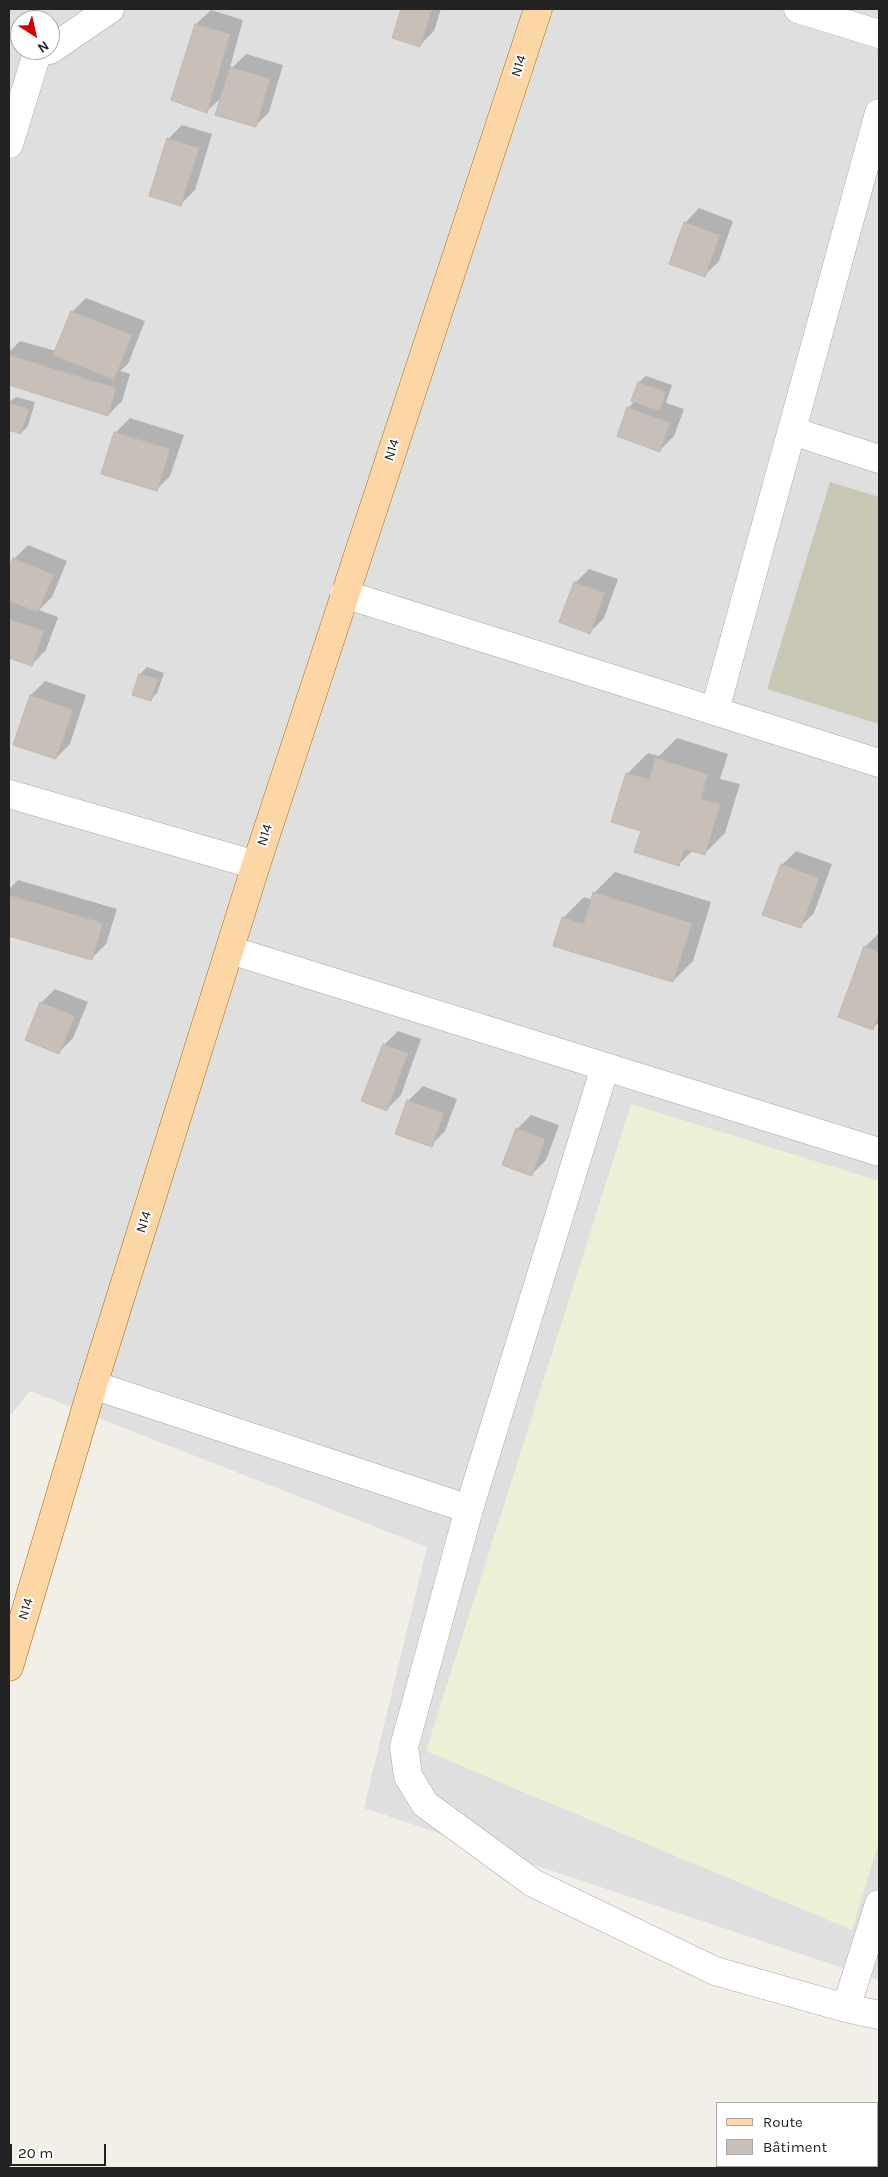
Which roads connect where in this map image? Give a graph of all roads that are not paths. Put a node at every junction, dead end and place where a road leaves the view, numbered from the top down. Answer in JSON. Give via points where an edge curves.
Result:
{"nodes":[{"id":1,"x":110,"y":9,"type":"edge"},
{"id":2,"x":538,"y":9,"type":"edge"},
{"id":3,"x":798,"y":9,"type":"edge"},
{"id":4,"x":879,"y":34,"type":"edge"},
{"id":5,"x":60,"y":43,"type":"edge"},
{"id":6,"x":34,"y":60,"type":"edge"},
{"id":7,"x":42,"y":60,"type":"edge"},
{"id":8,"x":9,"y":77,"type":"edge"},
{"id":9,"x":879,"y":114,"type":"edge"},
{"id":10,"x":9,"y":144,"type":"edge"},
{"id":11,"x":792,"y":431,"type":"junction"},
{"id":12,"x":879,"y":460,"type":"edge"},
{"id":13,"x":344,"y":594,"type":"junction"},
{"id":14,"x":715,"y":710,"type":"junction"},
{"id":15,"x":879,"y":763,"type":"edge"},
{"id":16,"x":9,"y":794,"type":"edge"},
{"id":17,"x":256,"y":865,"type":"junction"},
{"id":18,"x":230,"y":950,"type":"junction"},
{"id":19,"x":605,"y":1067,"type":"junction"},
{"id":20,"x":879,"y":1152,"type":"edge"},
{"id":21,"x":93,"y":1385,"type":"junction"},
{"id":22,"x":469,"y":1508,"type":"junction"},
{"id":23,"x":9,"y":1667,"type":"edge"},
{"id":24,"x":879,"y":1904,"type":"edge"},
{"id":25,"x":846,"y":2008,"type":"junction"},
{"id":26,"x":879,"y":2015,"type":"edge"}],
"edges":[{"from":1,"to":5,"type":"street"},
{"from":2,"to":13,"type":"main road","name":"N14"},
{"from":3,"to":4,"type":"street"},
{"from":6,"to":8,"type":"street"},
{"from":7,"to":10,"type":"street"},
{"from":9,"to":11,"type":"street"},
{"from":11,"to":12,"type":"street"},
{"from":11,"to":14,"type":"street"},
{"from":13,"to":14,"type":"street"},
{"from":13,"to":17,"type":"main road","name":"N14"},
{"from":14,"to":15,"type":"street"},
{"from":16,"to":17,"type":"street"},
{"from":17,"to":18,"type":"main road","name":"N14"},
{"from":18,"to":19,"type":"street"},
{"from":18,"to":21,"type":"main road","name":"N14"},
{"from":19,"to":20,"type":"street"},
{"from":19,"to":22,"type":"street"},
{"from":21,"to":22,"type":"street"},
{"from":21,"to":23,"type":"main road","name":"N14"},
{"from":22,"to":25,"type":"street","via":[[404,1747],[408,1776],[425,1804],[533,1883],[715,1971]]},
{"from":24,"to":25,"type":"street"},
{"from":25,"to":26,"type":"street"}]}
